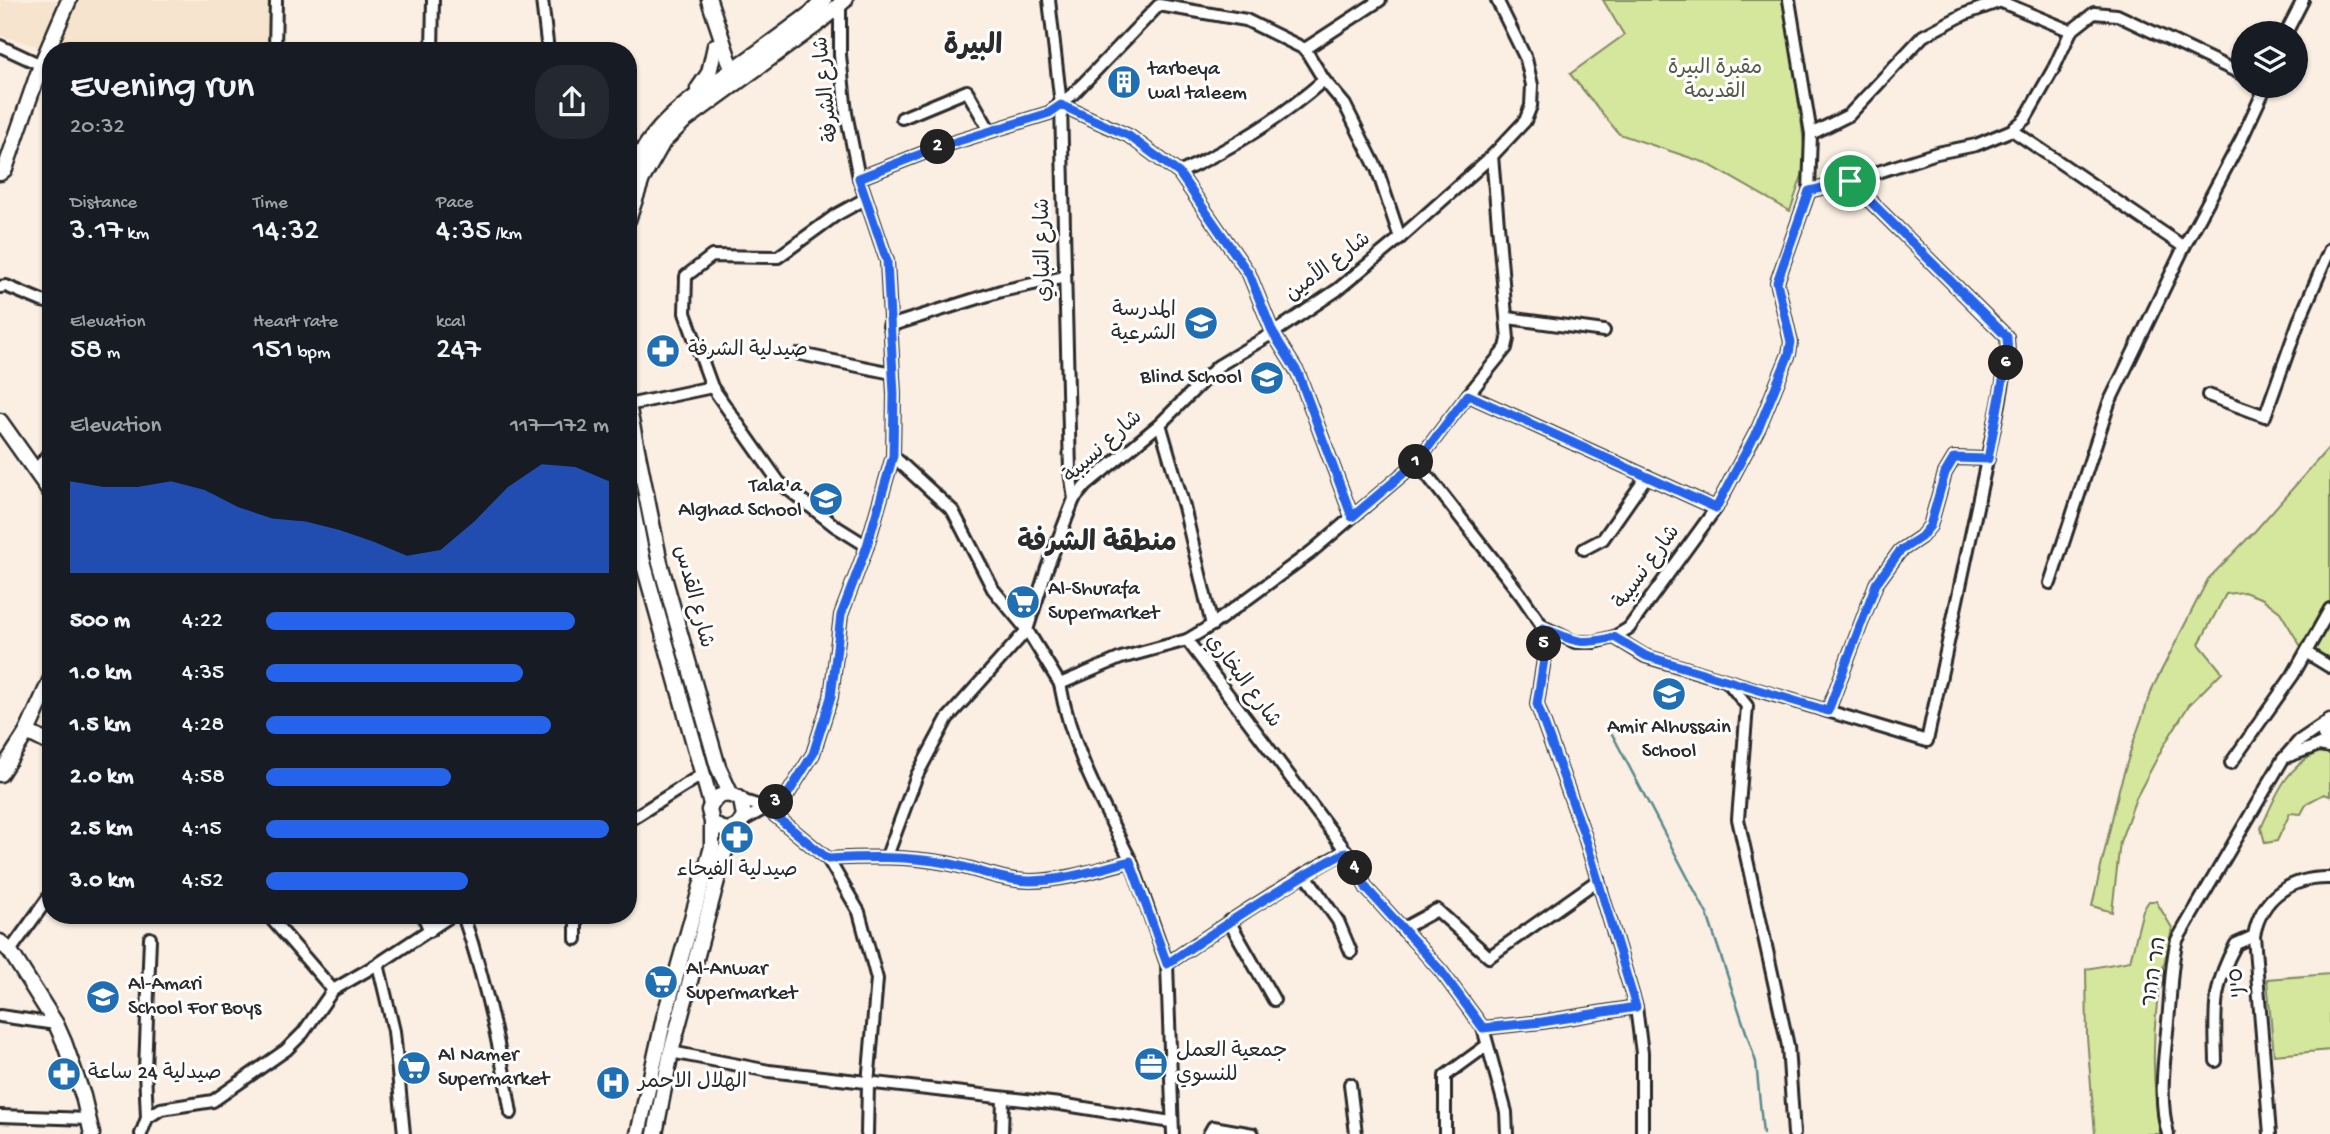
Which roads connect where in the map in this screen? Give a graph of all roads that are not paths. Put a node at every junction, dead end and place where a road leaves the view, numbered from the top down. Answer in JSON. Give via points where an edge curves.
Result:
{"nodes":[{"id":1,"x":69,"y":0,"type":"edge"},
{"id":2,"x":276,"y":0,"type":"edge"},
{"id":3,"x":433,"y":0,"type":"edge"},
{"id":4,"x":542,"y":0,"type":"edge"},
{"id":5,"x":701,"y":0,"type":"edge"},
{"id":6,"x":709,"y":0,"type":"edge"},
{"id":7,"x":824,"y":0,"type":"edge"},
{"id":8,"x":1049,"y":0,"type":"edge"},
{"id":9,"x":1380,"y":0,"type":"edge"},
{"id":10,"x":1497,"y":0,"type":"edge"},
{"id":11,"x":1789,"y":0,"type":"edge"},
{"id":12,"x":2303,"y":0,"type":"edge"},
{"id":13,"x":1997,"y":1,"type":"edge"},
{"id":14,"x":1158,"y":2,"type":"edge"},
{"id":15,"x":842,"y":3,"type":"edge"},
{"id":16,"x":2292,"y":21,"type":"edge"},
{"id":17,"x":817,"y":23,"type":"junction"},
{"id":18,"x":2071,"y":31,"type":"junction"},
{"id":19,"x":52,"y":42,"type":"edge"},
{"id":20,"x":275,"y":42,"type":"edge"},
{"id":21,"x":432,"y":42,"type":"edge"},
{"id":22,"x":547,"y":42,"type":"edge"},
{"id":23,"x":719,"y":44,"type":"junction"},
{"id":24,"x":0,"y":46,"type":"edge"},
{"id":25,"x":1305,"y":49,"type":"junction"},
{"id":26,"x":754,"y":55,"type":"junction"},
{"id":27,"x":840,"y":55,"type":"junction"},
{"id":28,"x":42,"y":56,"type":"edge"},
{"id":29,"x":42,"y":68,"type":"edge"},
{"id":30,"x":2231,"y":69,"type":"edge"},
{"id":31,"x":734,"y":77,"type":"junction"},
{"id":32,"x":1324,"y":80,"type":"junction"},
{"id":33,"x":2260,"y":98,"type":"edge"},
{"id":34,"x":692,"y":99,"type":"junction"},
{"id":35,"x":1061,"y":105,"type":"junction"},
{"id":36,"x":902,"y":118,"type":"dead end"},
{"id":37,"x":2012,"y":130,"type":"junction"},
{"id":38,"x":990,"y":131,"type":"junction"},
{"id":39,"x":1811,"y":134,"type":"junction"},
{"id":40,"x":1492,"y":156,"type":"junction"},
{"id":41,"x":637,"y":162,"type":"edge"},
{"id":42,"x":0,"y":173,"type":"edge"},
{"id":43,"x":1179,"y":173,"type":"junction"},
{"id":44,"x":859,"y":178,"type":"junction"},
{"id":45,"x":1850,"y":181,"type":"junction"},
{"id":46,"x":1809,"y":191,"type":"junction"},
{"id":47,"x":637,"y":194,"type":"edge"},
{"id":48,"x":865,"y":199,"type":"junction"},
{"id":49,"x":1400,"y":238,"type":"junction"},
{"id":50,"x":2184,"y":247,"type":"junction"},
{"id":51,"x":2330,"y":249,"type":"edge"},
{"id":52,"x":1065,"y":277,"type":"junction"},
{"id":53,"x":0,"y":287,"type":"edge"},
{"id":54,"x":42,"y":301,"type":"edge"},
{"id":55,"x":1508,"y":318,"type":"junction"},
{"id":56,"x":889,"y":326,"type":"junction"},
{"id":57,"x":1604,"y":331,"type":"dead end"},
{"id":58,"x":1273,"y":333,"type":"junction"},
{"id":59,"x":800,"y":354,"type":"dead end"},
{"id":60,"x":892,"y":373,"type":"junction"},
{"id":61,"x":712,"y":387,"type":"junction"},
{"id":62,"x":1468,"y":395,"type":"junction"},
{"id":63,"x":2208,"y":395,"type":"dead end"},
{"id":64,"x":637,"y":403,"type":"edge"},
{"id":65,"x":1160,"y":424,"type":"junction"},
{"id":66,"x":1,"y":427,"type":"edge"},
{"id":67,"x":637,"y":449,"type":"edge"},
{"id":68,"x":893,"y":456,"type":"junction"},
{"id":69,"x":1988,"y":459,"type":"junction"},
{"id":70,"x":42,"y":462,"type":"edge"},
{"id":71,"x":1417,"y":462,"type":"junction"},
{"id":72,"x":35,"y":472,"type":"junction"},
{"id":73,"x":1647,"y":476,"type":"junction"},
{"id":74,"x":42,"y":481,"type":"edge"},
{"id":75,"x":1074,"y":499,"type":"junction"},
{"id":76,"x":1716,"y":508,"type":"junction"},
{"id":77,"x":1352,"y":517,"type":"junction"},
{"id":78,"x":637,"y":531,"type":"edge"},
{"id":79,"x":867,"y":546,"type":"junction"},
{"id":80,"x":1584,"y":549,"type":"dead end"},
{"id":81,"x":643,"y":562,"type":"junction"},
{"id":82,"x":637,"y":564,"type":"edge"},
{"id":83,"x":2050,"y":583,"type":"dead end"},
{"id":84,"x":2330,"y":609,"type":"edge"},
{"id":85,"x":1212,"y":625,"type":"junction"},
{"id":86,"x":1543,"y":628,"type":"junction"},
{"id":87,"x":1027,"y":630,"type":"junction"},
{"id":88,"x":1614,"y":637,"type":"junction"},
{"id":89,"x":1187,"y":640,"type":"junction"},
{"id":90,"x":2307,"y":653,"type":"junction"},
{"id":91,"x":2330,"y":667,"type":"edge"},
{"id":92,"x":1727,"y":681,"type":"junction"},
{"id":93,"x":1060,"y":684,"type":"junction"},
{"id":94,"x":42,"y":699,"type":"edge"},
{"id":95,"x":1828,"y":711,"type":"junction"},
{"id":96,"x":2330,"y":720,"type":"edge"},
{"id":97,"x":27,"y":732,"type":"junction"},
{"id":98,"x":42,"y":740,"type":"edge"},
{"id":99,"x":2330,"y":746,"type":"edge"},
{"id":100,"x":2283,"y":759,"type":"junction"},
{"id":101,"x":2231,"y":763,"type":"dead end"},
{"id":102,"x":0,"y":774,"type":"edge"},
{"id":103,"x":703,"y":774,"type":"junction"},
{"id":104,"x":736,"y":797,"type":"junction"},
{"id":105,"x":711,"y":804,"type":"junction"},
{"id":106,"x":766,"y":808,"type":"junction"},
{"id":107,"x":637,"y":815,"type":"edge"},
{"id":108,"x":712,"y":822,"type":"junction"},
{"id":109,"x":738,"y":825,"type":"junction"},
{"id":110,"x":1346,"y":852,"type":"junction"},
{"id":111,"x":887,"y":856,"type":"junction"},
{"id":112,"x":828,"y":859,"type":"junction"},
{"id":113,"x":1130,"y":861,"type":"junction"},
{"id":114,"x":1305,"y":874,"type":"junction"},
{"id":115,"x":2330,"y":878,"type":"edge"},
{"id":116,"x":1598,"y":880,"type":"junction"},
{"id":117,"x":42,"y":904,"type":"edge"},
{"id":118,"x":1229,"y":921,"type":"junction"},
{"id":119,"x":276,"y":924,"type":"edge"},
{"id":120,"x":427,"y":924,"type":"edge"},
{"id":121,"x":440,"y":924,"type":"edge"},
{"id":122,"x":466,"y":924,"type":"edge"},
{"id":123,"x":576,"y":924,"type":"edge"},
{"id":124,"x":1402,"y":929,"type":"junction"},
{"id":125,"x":430,"y":931,"type":"junction"},
{"id":126,"x":2254,"y":936,"type":"junction"},
{"id":127,"x":149,"y":938,"type":"dead end"},
{"id":128,"x":576,"y":939,"type":"dead end"},
{"id":129,"x":5,"y":946,"type":"edge"},
{"id":130,"x":1351,"y":952,"type":"dead end"},
{"id":131,"x":378,"y":964,"type":"junction"},
{"id":132,"x":1167,"y":964,"type":"junction"},
{"id":133,"x":333,"y":990,"type":"junction"},
{"id":134,"x":1274,"y":1000,"type":"dead end"},
{"id":135,"x":1636,"y":1007,"type":"junction"},
{"id":136,"x":0,"y":1016,"type":"edge"},
{"id":137,"x":56,"y":1024,"type":"junction"},
{"id":138,"x":1483,"y":1028,"type":"junction"},
{"id":139,"x":1486,"y":1046,"type":"junction"},
{"id":140,"x":671,"y":1052,"type":"junction"},
{"id":141,"x":2217,"y":1062,"type":"dead end"},
{"id":142,"x":868,"y":1084,"type":"junction"},
{"id":143,"x":1350,"y":1084,"type":"dead end"},
{"id":144,"x":1003,"y":1098,"type":"junction"},
{"id":145,"x":511,"y":1113,"type":"dead end"},
{"id":146,"x":0,"y":1116,"type":"edge"},
{"id":147,"x":147,"y":1118,"type":"junction"},
{"id":148,"x":1171,"y":1122,"type":"junction"},
{"id":149,"x":90,"y":1127,"type":"edge"},
{"id":150,"x":141,"y":1134,"type":"edge"},
{"id":151,"x":404,"y":1134,"type":"edge"},
{"id":152,"x":638,"y":1134,"type":"edge"},
{"id":153,"x":655,"y":1134,"type":"edge"},
{"id":154,"x":867,"y":1134,"type":"edge"},
{"id":155,"x":1002,"y":1134,"type":"edge"},
{"id":156,"x":1173,"y":1134,"type":"edge"},
{"id":157,"x":1209,"y":1134,"type":"edge"},
{"id":158,"x":1253,"y":1134,"type":"edge"},
{"id":159,"x":1356,"y":1134,"type":"edge"},
{"id":160,"x":1446,"y":1134,"type":"edge"},
{"id":161,"x":1507,"y":1134,"type":"edge"},
{"id":162,"x":1642,"y":1134,"type":"edge"},
{"id":163,"x":1794,"y":1134,"type":"edge"},
{"id":164,"x":2168,"y":1134,"type":"edge"},
{"id":165,"x":2270,"y":1134,"type":"edge"}],
"edges":[{"from":1,"to":19,"type":"main road"},
{"from":2,"to":20,"type":"street"},
{"from":3,"to":21,"type":"street"},
{"from":4,"to":22,"type":"street"},
{"from":5,"to":23,"type":"main road"},
{"from":6,"to":23,"type":"main road"},
{"from":7,"to":26,"type":"main road"},
{"from":8,"to":35,"type":"street","name":"شارع التباري"},
{"from":9,"to":25,"type":"street"},
{"from":10,"to":40,"type":"street","name":"شارع الأمين","via":[[1526,59],[1532,85],[1525,121]]},
{"from":11,"to":39,"type":"street","name":"شارع نسيبة"},
{"from":12,"to":16,"type":"street"},
{"from":13,"to":18,"type":"street"},
{"from":13,"to":39,"type":"street","via":[[1923,36],[1849,115]]},
{"from":14,"to":25,"type":"street","via":[[1246,20]]},
{"from":14,"to":35,"type":"street"},
{"from":15,"to":17,"type":"main road"},
{"from":15,"to":27,"type":"street","name":"شارع الشرفة"},
{"from":17,"to":27,"type":"street","via":[[832,26]]},
{"from":17,"to":31,"type":"main road"},
{"from":18,"to":30,"type":"street","via":[[2094,13],[2117,15]]},
{"from":18,"to":37,"type":"street","via":[[2025,119]]},
{"from":23,"to":26,"type":"main road"},
{"from":23,"to":31,"type":"main road"},
{"from":23,"to":34,"type":"main road","via":[[709,73]]},
{"from":24,"to":28,"type":"street"},
{"from":25,"to":32,"type":"street","name":"شارع الأمين"},
{"from":26,"to":31,"type":"main road"},
{"from":27,"to":44,"type":"street","name":"شارع الشرفة"},
{"from":29,"to":42,"type":"main road"},
{"from":31,"to":34,"type":"main road"},
{"from":31,"to":47,"type":"main road","via":[[663,142]]},
{"from":32,"to":43,"type":"street","via":[[1287,112]]},
{"from":32,"to":49,"type":"street","name":"شارع الأمين","via":[[1345,105],[1377,169]]},
{"from":33,"to":50,"type":"street"},
{"from":34,"to":41,"type":"main road","via":[[663,123]]},
{"from":35,"to":38,"type":"street"},
{"from":35,"to":43,"type":"street","name":"شارع الأمين","via":[[1129,136]]},
{"from":35,"to":52,"type":"street","name":"شارع التباري"},
{"from":36,"to":38,"type":"street","via":[[967,91]]},
{"from":37,"to":45,"type":"street"},
{"from":37,"to":50,"type":"street"},
{"from":38,"to":44,"type":"street"},
{"from":39,"to":46,"type":"street","name":"شارع نسيبة"},
{"from":40,"to":49,"type":"street","name":"شارع الأمين"},
{"from":40,"to":55,"type":"street"},
{"from":43,"to":58,"type":"street","name":"شارع الأمين","via":[[1249,274]]},
{"from":44,"to":48,"type":"street","name":"شارع الشرفة"},
{"from":45,"to":46,"type":"street"},
{"from":45,"to":69,"type":"street","via":[[2007,337],[2008,354]]},
{"from":46,"to":76,"type":"street","name":"شارع نسيبة","via":[[1777,282],[1791,342],[1789,354],[1759,427]]},
{"from":48,"to":56,"type":"street","name":"شارع الشرفة","via":[[887,261]]},
{"from":48,"to":61,"type":"street","via":[[778,257],[712,257],[686,276],[685,313]]},
{"from":49,"to":58,"type":"street","name":"شارع الأمين","via":[[1337,290]]},
{"from":50,"to":83,"type":"street","via":[[2109,403]]},
{"from":51,"to":63,"type":"street","via":[[2264,416]]},
{"from":52,"to":56,"type":"street","via":[[1001,291]]},
{"from":52,"to":75,"type":"street","name":"شارع التباري"},
{"from":53,"to":54,"type":"street"},
{"from":55,"to":57,"type":"street"},
{"from":55,"to":62,"type":"street","via":[[1506,348]]},
{"from":56,"to":60,"type":"street","name":"شارع الشرفة"},
{"from":58,"to":65,"type":"street","name":"شارع نسيبة","via":[[1218,366]]},
{"from":58,"to":77,"type":"street","via":[[1298,373]]},
{"from":59,"to":60,"type":"street"},
{"from":60,"to":68,"type":"street","name":"شارع الشرفة"},
{"from":61,"to":64,"type":"street"},
{"from":61,"to":79,"type":"street","via":[[779,481]]},
{"from":62,"to":71,"type":"street"},
{"from":62,"to":73,"type":"street"},
{"from":65,"to":75,"type":"street","name":"شارع نسيبة"},
{"from":65,"to":85,"type":"street"},
{"from":66,"to":72,"type":"main road"},
{"from":67,"to":104,"type":"main road","name":"شارع القدس","via":[[660,563],[718,767]]},
{"from":68,"to":79,"type":"street"},
{"from":68,"to":87,"type":"street","via":[[953,511],[993,589]]},
{"from":69,"to":95,"type":"street","via":[[1954,458],[1930,526],[1900,551],[1876,584]]},
{"from":69,"to":95,"type":"street","via":[[1927,741]]},
{"from":70,"to":72,"type":"street"},
{"from":71,"to":77,"type":"street"},
{"from":71,"to":86,"type":"street"},
{"from":72,"to":74,"type":"main road"},
{"from":73,"to":76,"type":"street"},
{"from":73,"to":80,"type":"street","via":[[1603,539]]},
{"from":75,"to":87,"type":"street","name":"شارع نسيبة"},
{"from":76,"to":88,"type":"street","name":"شارع نسيبة","via":[[1629,628]]},
{"from":77,"to":85,"type":"street"},
{"from":78,"to":81,"type":"main road","name":"شارع القدس"},
{"from":79,"to":106,"type":"street","via":[[841,615],[831,697],[813,754],[786,797]]},
{"from":81,"to":82,"type":"street"},
{"from":81,"to":103,"type":"main road","name":"شارع القدس"},
{"from":84,"to":90,"type":"street"},
{"from":85,"to":89,"type":"street"},
{"from":86,"to":88,"type":"street","name":"شارع نسيبة","via":[[1575,642]]},
{"from":86,"to":116,"type":"street","via":[[1545,653],[1537,704]]},
{"from":87,"to":93,"type":"street"},
{"from":87,"to":111,"type":"street","via":[[947,719],[917,775]]},
{"from":88,"to":92,"type":"street","via":[[1646,656]]},
{"from":89,"to":93,"type":"street","name":"شارع البخاري","via":[[1121,658]]},
{"from":89,"to":110,"type":"street","name":"شارع البخاري"},
{"from":90,"to":91,"type":"street"},
{"from":90,"to":101,"type":"street"},
{"from":92,"to":95,"type":"street"},
{"from":92,"to":163,"type":"street","via":[[1747,706],[1738,820],[1788,1046]]},
{"from":93,"to":113,"type":"street","via":[[1066,718],[1084,768]]},
{"from":94,"to":97,"type":"main road"},
{"from":96,"to":99,"type":"main road","via":[[2326,735]]},
{"from":96,"to":100,"type":"street","name":"הר ההר","via":[[2299,741]]},
{"from":97,"to":98,"type":"main road"},
{"from":97,"to":102,"type":"main road"},
{"from":99,"to":100,"type":"street","via":[[2319,745]]},
{"from":100,"to":164,"type":"street","name":"הר ההר","via":[[2177,940],[2164,1070]]},
{"from":103,"to":105,"type":"main road","name":"شارع القدس"},
{"from":103,"to":107,"type":"street"},
{"from":104,"to":105,"type":"main road","via":[[720,796]]},
{"from":104,"to":106,"type":"street"},
{"from":104,"to":109,"type":"main road","via":[[745,811]]},
{"from":105,"to":108,"type":"main road"},
{"from":106,"to":109,"type":"street"},
{"from":106,"to":112,"type":"street"},
{"from":108,"to":109,"type":"main road","via":[[721,829]]},
{"from":108,"to":152,"type":"main road","via":[[712,847],[656,1050]]},
{"from":109,"to":140,"type":"main road","via":[[724,854]]},
{"from":110,"to":114,"type":"street"},
{"from":110,"to":124,"type":"street","name":"شارع البخاري","via":[[1367,889]]},
{"from":111,"to":112,"type":"street"},
{"from":111,"to":113,"type":"street","via":[[948,863],[995,877],[1030,881]]},
{"from":112,"to":142,"type":"street","via":[[859,912],[877,979]]},
{"from":113,"to":132,"type":"street"},
{"from":114,"to":118,"type":"street"},
{"from":114,"to":130,"type":"street","via":[[1338,921]]},
{"from":115,"to":126,"type":"street","name":"סיני","via":[[2285,887],[2270,899]]},
{"from":116,"to":124,"type":"street","via":[[1489,957],[1437,910]]},
{"from":116,"to":135,"type":"street"},
{"from":117,"to":129,"type":"street"},
{"from":118,"to":132,"type":"street"},
{"from":118,"to":134,"type":"street"},
{"from":119,"to":133,"type":"street"},
{"from":120,"to":125,"type":"street"},
{"from":121,"to":125,"type":"street"},
{"from":122,"to":145,"type":"street","via":[[497,1039]]},
{"from":123,"to":128,"type":"street"},
{"from":124,"to":138,"type":"street","name":"شارع البخاري","via":[[1441,971]]},
{"from":125,"to":131,"type":"street"},
{"from":126,"to":141,"type":"street","via":[[2236,944],[2217,987]]},
{"from":126,"to":165,"type":"street","name":"סיני"},
{"from":127,"to":147,"type":"street"},
{"from":129,"to":137,"type":"main road"},
{"from":131,"to":133,"type":"street"},
{"from":131,"to":151,"type":"street","via":[[394,1031]]},
{"from":132,"to":148,"type":"street"},
{"from":133,"to":147,"type":"street","via":[[286,1050],[213,1101],[161,1109]]},
{"from":135,"to":138,"type":"street"},
{"from":135,"to":162,"type":"street","via":[[1642,1053]]},
{"from":136,"to":137,"type":"street"},
{"from":137,"to":149,"type":"main road"},
{"from":138,"to":139,"type":"street"},
{"from":139,"to":160,"type":"street","via":[[1445,1076]]},
{"from":139,"to":161,"type":"street","via":[[1506,1112]]},
{"from":140,"to":142,"type":"street"},
{"from":140,"to":153,"type":"main road"},
{"from":142,"to":144,"type":"street"},
{"from":142,"to":154,"type":"street"},
{"from":143,"to":159,"type":"street"},
{"from":144,"to":148,"type":"street"},
{"from":144,"to":155,"type":"street"},
{"from":146,"to":149,"type":"street"},
{"from":147,"to":150,"type":"street"},
{"from":148,"to":156,"type":"street"},
{"from":157,"to":158,"type":"street","via":[[1213,1127]]}]}
